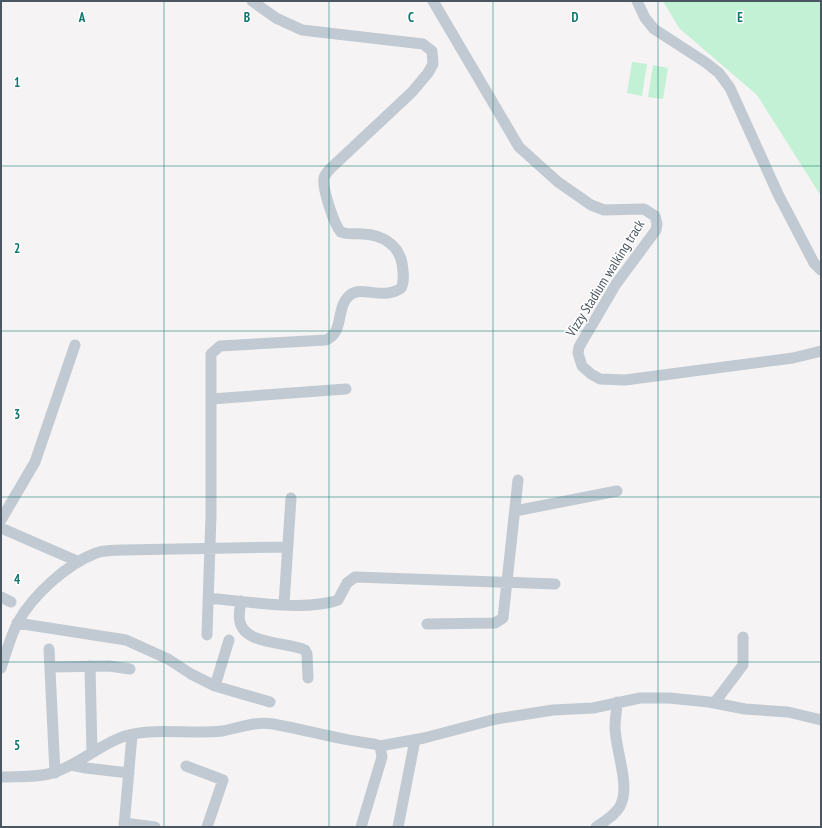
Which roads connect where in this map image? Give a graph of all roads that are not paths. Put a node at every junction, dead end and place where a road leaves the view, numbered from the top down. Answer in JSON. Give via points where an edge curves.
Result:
{"nodes":[{"id":1,"x":252,"y":1,"type":"edge"},
{"id":2,"x":433,"y":1,"type":"edge"},
{"id":3,"x":637,"y":1,"type":"edge"},
{"id":4,"x":821,"y":270,"type":"edge"},
{"id":5,"x":75,"y":345,"type":"dead end"},
{"id":6,"x":821,"y":351,"type":"edge"},
{"id":7,"x":346,"y":389,"type":"dead end"},
{"id":8,"x":211,"y":399,"type":"junction"},
{"id":9,"x":518,"y":480,"type":"dead end"},
{"id":10,"x":617,"y":491,"type":"dead end"},
{"id":11,"x":291,"y":498,"type":"dead end"},
{"id":12,"x":515,"y":511,"type":"junction"},
{"id":13,"x":1,"y":520,"type":"edge"},
{"id":14,"x":1,"y":528,"type":"edge"},
{"id":15,"x":288,"y":547,"type":"junction"},
{"id":16,"x":210,"y":548,"type":"junction"},
{"id":17,"x":78,"y":562,"type":"junction"},
{"id":18,"x":508,"y":582,"type":"junction"},
{"id":19,"x":555,"y":584,"type":"dead end"},
{"id":20,"x":208,"y":598,"type":"junction"},
{"id":21,"x":241,"y":601,"type":"junction"},
{"id":22,"x":284,"y":604,"type":"junction"},
{"id":23,"x":17,"y":623,"type":"junction"},
{"id":24,"x":427,"y":624,"type":"dead end"},
{"id":25,"x":207,"y":635,"type":"dead end"},
{"id":26,"x":744,"y":637,"type":"dead end"},
{"id":27,"x":229,"y":640,"type":"dead end"},
{"id":28,"x":49,"y":649,"type":"dead end"},
{"id":29,"x":90,"y":666,"type":"junction"},
{"id":30,"x":50,"y":667,"type":"junction"},
{"id":31,"x":1,"y":668,"type":"edge"},
{"id":32,"x":130,"y":669,"type":"dead end"},
{"id":33,"x":308,"y":678,"type":"dead end"},
{"id":34,"x":215,"y":686,"type":"junction"},
{"id":35,"x":270,"y":702,"type":"dead end"},
{"id":36,"x":618,"y":702,"type":"junction"},
{"id":37,"x":715,"y":702,"type":"junction"},
{"id":38,"x":821,"y":720,"type":"edge"},
{"id":39,"x":132,"y":735,"type":"junction"},
{"id":40,"x":415,"y":740,"type":"junction"},
{"id":41,"x":380,"y":746,"type":"junction"},
{"id":42,"x":92,"y":752,"type":"junction"},
{"id":43,"x":70,"y":765,"type":"junction"},
{"id":44,"x":186,"y":766,"type":"dead end"},
{"id":45,"x":55,"y":773,"type":"junction"},
{"id":46,"x":129,"y":773,"type":"junction"},
{"id":47,"x":1,"y":778,"type":"edge"},
{"id":48,"x":124,"y":825,"type":"edge"},
{"id":49,"x":155,"y":827,"type":"edge"},
{"id":50,"x":207,"y":827,"type":"edge"},
{"id":51,"x":361,"y":827,"type":"edge"},
{"id":52,"x":398,"y":827,"type":"edge"},
{"id":53,"x":596,"y":827,"type":"edge"}],
"edges":[{"from":1,"to":8,"type":"street","via":[[292,27],[423,44],[432,51],[434,58],[428,73],[412,92],[331,168],[324,179],[335,222],[341,232],[372,235],[395,246],[399,252],[403,279],[401,288],[391,293],[358,291],[350,294],[342,306],[336,331],[326,340],[216,348],[212,354]]},
{"from":2,"to":6,"type":"street","name":"Vizzy Stadium walking track","via":[[519,147],[558,182],[591,206],[604,210],[644,209],[655,216],[656,230],[616,284],[580,347],[578,359],[586,370],[600,379],[625,380],[794,358]]},
{"from":3,"to":4,"type":"street","via":[[654,29],[705,62],[730,88],[778,194],[814,263]]},
{"from":5,"to":13,"type":"street","via":[[35,462]]},
{"from":7,"to":8,"type":"street"},
{"from":8,"to":16,"type":"street"},
{"from":9,"to":12,"type":"street"},
{"from":10,"to":12,"type":"street"},
{"from":11,"to":15,"type":"street"},
{"from":12,"to":18,"type":"street"},
{"from":14,"to":17,"type":"street"},
{"from":15,"to":16,"type":"street"},
{"from":15,"to":22,"type":"street"},
{"from":16,"to":17,"type":"street","via":[[106,551]]},
{"from":16,"to":20,"type":"street"},
{"from":17,"to":23,"type":"street","via":[[49,585]]},
{"from":18,"to":19,"type":"street"},
{"from":18,"to":22,"type":"street","via":[[355,577],[347,583],[342,596],[334,601],[320,604]]},
{"from":18,"to":24,"type":"street","via":[[504,612],[500,621]]},
{"from":20,"to":21,"type":"street"},
{"from":20,"to":25,"type":"street"},
{"from":21,"to":22,"type":"street"},
{"from":21,"to":33,"type":"street","via":[[239,621],[244,630],[257,638],[305,650]]},
{"from":23,"to":31,"type":"street"},
{"from":23,"to":34,"type":"street","via":[[126,640],[168,659]]},
{"from":26,"to":37,"type":"street","via":[[743,665]]},
{"from":27,"to":34,"type":"street"},
{"from":28,"to":30,"type":"street"},
{"from":29,"to":30,"type":"street"},
{"from":29,"to":32,"type":"street"},
{"from":29,"to":42,"type":"street"},
{"from":30,"to":45,"type":"street"},
{"from":34,"to":35,"type":"street"},
{"from":36,"to":37,"type":"street","via":[[640,698]]},
{"from":36,"to":40,"type":"street","via":[[593,708],[553,710],[496,719]]},
{"from":36,"to":53,"type":"street","via":[[615,726],[624,797],[613,815]]},
{"from":37,"to":38,"type":"street","via":[[745,709],[788,712]]},
{"from":39,"to":41,"type":"street","via":[[159,731],[221,731],[263,723]]},
{"from":39,"to":42,"type":"street"},
{"from":39,"to":46,"type":"street"},
{"from":40,"to":41,"type":"street"},
{"from":40,"to":52,"type":"street"},
{"from":41,"to":51,"type":"street","via":[[382,757]]},
{"from":42,"to":43,"type":"street"},
{"from":43,"to":45,"type":"street"},
{"from":43,"to":46,"type":"street"},
{"from":44,"to":50,"type":"street","via":[[223,780]]},
{"from":45,"to":47,"type":"street"},
{"from":46,"to":48,"type":"street"},
{"from":48,"to":49,"type":"street"}]}
